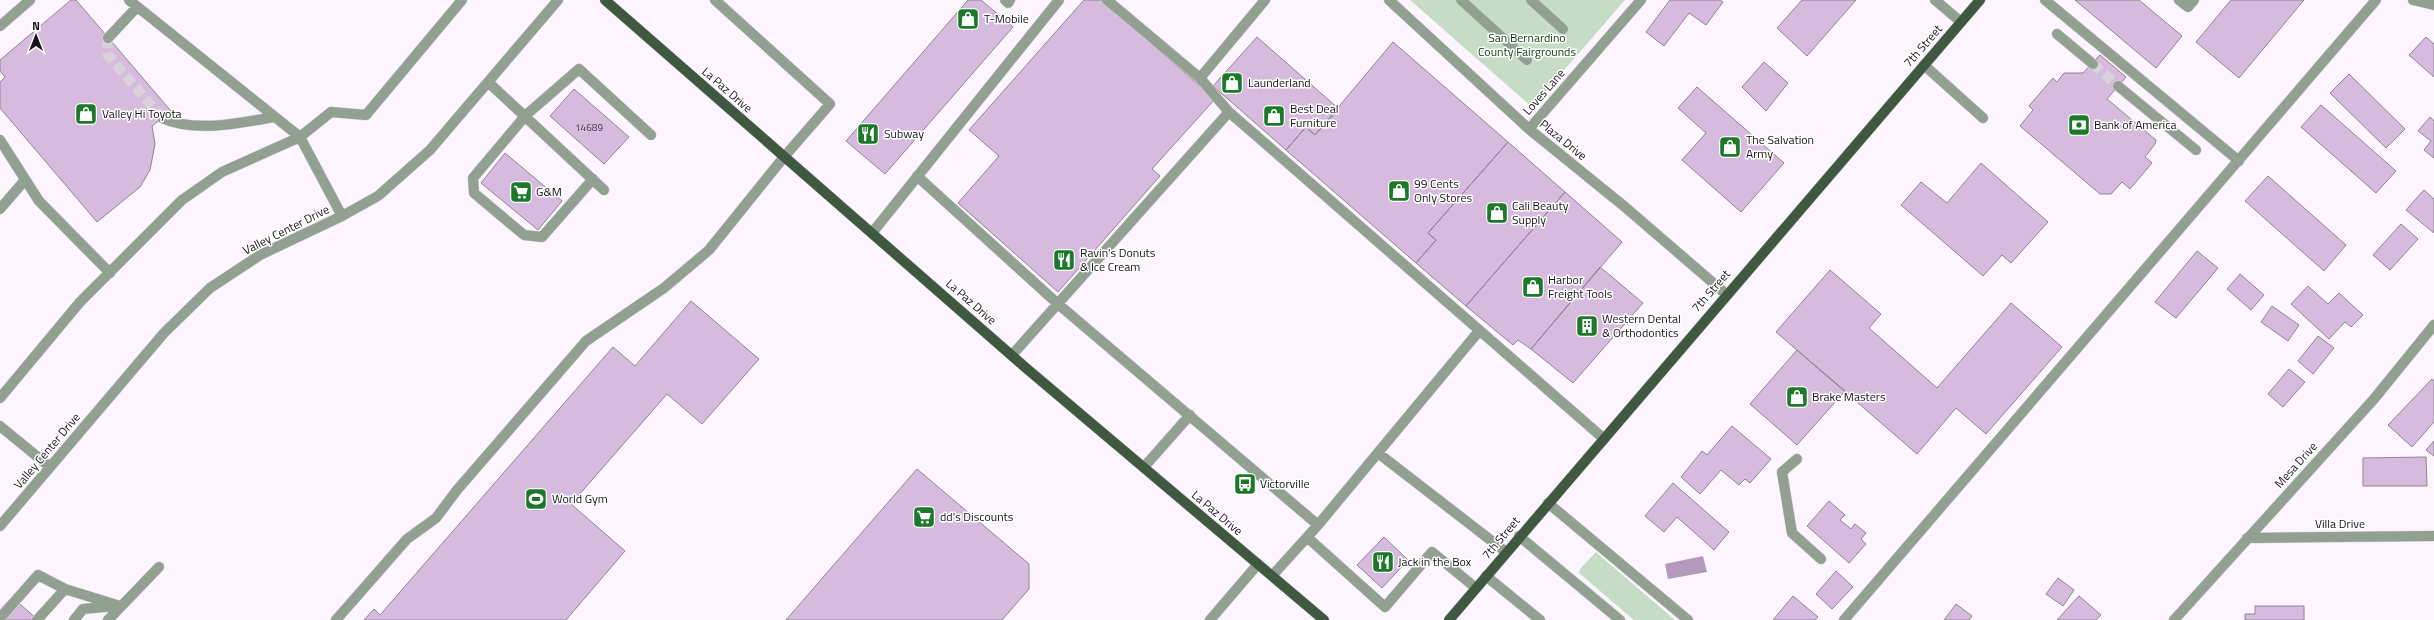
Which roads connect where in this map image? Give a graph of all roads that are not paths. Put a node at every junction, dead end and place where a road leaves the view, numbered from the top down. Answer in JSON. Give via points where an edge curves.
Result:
{"nodes":[{"id":1,"x":30,"y":0,"type":"edge"},
{"id":2,"x":129,"y":0,"type":"edge"},
{"id":3,"x":462,"y":0,"type":"edge"},
{"id":4,"x":558,"y":0,"type":"edge"},
{"id":5,"x":605,"y":0,"type":"edge"},
{"id":6,"x":715,"y":0,"type":"edge"},
{"id":7,"x":1005,"y":0,"type":"edge"},
{"id":8,"x":1010,"y":0,"type":"edge"},
{"id":9,"x":1058,"y":0,"type":"edge"},
{"id":10,"x":1107,"y":0,"type":"edge"},
{"id":11,"x":1265,"y":0,"type":"edge"},
{"id":12,"x":1388,"y":0,"type":"edge"},
{"id":13,"x":1461,"y":0,"type":"edge"},
{"id":14,"x":1531,"y":0,"type":"edge"},
{"id":15,"x":1641,"y":0,"type":"edge"},
{"id":16,"x":1935,"y":0,"type":"edge"},
{"id":17,"x":1980,"y":0,"type":"edge"},
{"id":18,"x":2044,"y":0,"type":"edge"},
{"id":19,"x":2179,"y":0,"type":"edge"},
{"id":20,"x":2194,"y":0,"type":"edge"},
{"id":21,"x":2376,"y":0,"type":"edge"},
{"id":22,"x":2413,"y":0,"type":"edge"},
{"id":23,"x":2434,"y":5,"type":"edge"},
{"id":24,"x":137,"y":7,"type":"junction"},
{"id":25,"x":1961,"y":22,"type":"junction"},
{"id":26,"x":0,"y":26,"type":"edge"},
{"id":27,"x":1564,"y":29,"type":"dead end"},
{"id":28,"x":2057,"y":34,"type":"dead end"},
{"id":29,"x":108,"y":38,"type":"dead end"},
{"id":30,"x":1527,"y":60,"type":"dead end"},
{"id":31,"x":2093,"y":64,"type":"tunnel mouth"},
{"id":32,"x":1924,"y":66,"type":"junction"},
{"id":33,"x":1200,"y":78,"type":"junction"},
{"id":34,"x":488,"y":82,"type":"junction"},
{"id":35,"x":2118,"y":86,"type":"tunnel mouth"},
{"id":36,"x":1229,"y":112,"type":"junction"},
{"id":37,"x":526,"y":115,"type":"junction"},
{"id":38,"x":274,"y":117,"type":"junction"},
{"id":39,"x":162,"y":118,"type":"tunnel mouth"},
{"id":40,"x":1983,"y":118,"type":"dead end"},
{"id":41,"x":1529,"y":129,"type":"junction"},
{"id":42,"x":651,"y":135,"type":"dead end"},
{"id":43,"x":300,"y":137,"type":"junction"},
{"id":44,"x":0,"y":140,"type":"edge"},
{"id":45,"x":2196,"y":150,"type":"dead end"},
{"id":46,"x":784,"y":157,"type":"junction"},
{"id":47,"x":2239,"y":161,"type":"junction"},
{"id":48,"x":917,"y":176,"type":"junction"},
{"id":49,"x":593,"y":179,"type":"junction"},
{"id":50,"x":25,"y":180,"type":"junction"},
{"id":51,"x":604,"y":190,"type":"dead end"},
{"id":52,"x":0,"y":209,"type":"edge"},
{"id":53,"x":342,"y":216,"type":"junction"},
{"id":54,"x":872,"y":233,"type":"junction"},
{"id":55,"x":110,"y":273,"type":"junction"},
{"id":56,"x":1726,"y":294,"type":"junction"},
{"id":57,"x":1058,"y":304,"type":"junction"},
{"id":58,"x":2434,"y":324,"type":"edge"},
{"id":59,"x":1479,"y":331,"type":"junction"},
{"id":60,"x":1012,"y":355,"type":"junction"},
{"id":61,"x":0,"y":398,"type":"edge"},
{"id":62,"x":1190,"y":415,"type":"junction"},
{"id":63,"x":0,"y":426,"type":"edge"},
{"id":64,"x":1603,"y":438,"type":"junction"},
{"id":65,"x":1378,"y":453,"type":"junction"},
{"id":66,"x":1797,"y":459,"type":"dead end"},
{"id":67,"x":50,"y":467,"type":"junction"},
{"id":68,"x":1144,"y":467,"type":"junction"},
{"id":69,"x":1548,"y":503,"type":"junction"},
{"id":70,"x":1318,"y":525,"type":"junction"},
{"id":71,"x":0,"y":526,"type":"edge"},
{"id":72,"x":1519,"y":536,"type":"junction"},
{"id":73,"x":2434,"y":536,"type":"edge"},
{"id":74,"x":1307,"y":537,"type":"junction"},
{"id":75,"x":2247,"y":538,"type":"junction"},
{"id":76,"x":1506,"y":552,"type":"junction"},
{"id":77,"x":1820,"y":558,"type":"dead end"},
{"id":78,"x":1258,"y":564,"type":"junction"},
{"id":79,"x":159,"y":567,"type":"dead end"},
{"id":80,"x":1272,"y":576,"type":"junction"},
{"id":81,"x":1486,"y":576,"type":"junction"},
{"id":82,"x":1476,"y":588,"type":"junction"},
{"id":83,"x":65,"y":589,"type":"junction"},
{"id":84,"x":120,"y":606,"type":"junction"},
{"id":85,"x":0,"y":618,"type":"edge"},
{"id":86,"x":38,"y":620,"type":"edge"},
{"id":87,"x":74,"y":620,"type":"edge"},
{"id":88,"x":108,"y":620,"type":"edge"},
{"id":89,"x":336,"y":620,"type":"edge"},
{"id":90,"x":1210,"y":620,"type":"edge"},
{"id":91,"x":1324,"y":620,"type":"edge"},
{"id":92,"x":1449,"y":620,"type":"edge"},
{"id":93,"x":1539,"y":620,"type":"edge"},
{"id":94,"x":1620,"y":620,"type":"edge"},
{"id":95,"x":1688,"y":620,"type":"edge"},
{"id":96,"x":1844,"y":620,"type":"edge"},
{"id":97,"x":2174,"y":620,"type":"edge"}],
"edges":[{"from":1,"to":26,"type":"street"},
{"from":2,"to":24,"type":"street"},
{"from":3,"to":43,"type":"street","via":[[366,115],[331,112]]},
{"from":4,"to":34,"type":"street","name":"Valley Center Drive"},
{"from":5,"to":46,"type":"main road","name":"La Paz Drive"},
{"from":6,"to":46,"type":"street","via":[[830,104]]},
{"from":7,"to":8,"type":"street","via":[[1008,3]]},
{"from":9,"to":48,"type":"street"},
{"from":10,"to":33,"type":"street"},
{"from":11,"to":33,"type":"street"},
{"from":12,"to":41,"type":"street","name":"Plaza Drive"},
{"from":13,"to":30,"type":"street"},
{"from":14,"to":27,"type":"street"},
{"from":15,"to":41,"type":"street","name":"Loves Lane"},
{"from":16,"to":25,"type":"street"},
{"from":17,"to":25,"type":"main road","name":"7th Street"},
{"from":18,"to":47,"type":"street"},
{"from":19,"to":20,"type":"street","via":[[2188,7]]},
{"from":21,"to":47,"type":"street"},
{"from":22,"to":23,"type":"street"},
{"from":24,"to":29,"type":"street"},
{"from":24,"to":38,"type":"street"},
{"from":25,"to":32,"type":"main road","name":"7th Street"},
{"from":28,"to":31,"type":"street"},
{"from":32,"to":40,"type":"street"},
{"from":32,"to":56,"type":"main road","name":"7th Street"},
{"from":33,"to":36,"type":"street"},
{"from":34,"to":37,"type":"street"},
{"from":34,"to":53,"type":"street","name":"Valley Center Drive","via":[[425,154],[378,196]]},
{"from":35,"to":45,"type":"street"},
{"from":36,"to":57,"type":"street"},
{"from":36,"to":59,"type":"street"},
{"from":37,"to":42,"type":"street","via":[[579,69]]},
{"from":37,"to":49,"type":"street"},
{"from":37,"to":49,"type":"street","via":[[473,178],[474,193],[524,235],[542,237]]},
{"from":38,"to":39,"type":"street","via":[[228,126],[174,123]]},
{"from":38,"to":43,"type":"street"},
{"from":41,"to":56,"type":"street","name":"Plaza Drive"},
{"from":43,"to":53,"type":"street"},
{"from":43,"to":55,"type":"street","via":[[222,172],[182,200]]},
{"from":44,"to":50,"type":"street"},
{"from":46,"to":54,"type":"main road","name":"La Paz Drive"},
{"from":46,"to":89,"type":"street","via":[[699,260],[664,288],[586,340],[436,518],[407,538]]},
{"from":47,"to":96,"type":"street"},
{"from":48,"to":54,"type":"street"},
{"from":48,"to":57,"type":"street"},
{"from":49,"to":51,"type":"street"},
{"from":50,"to":52,"type":"street"},
{"from":50,"to":55,"type":"street","via":[[38,201]]},
{"from":53,"to":67,"type":"street","name":"Valley Center Drive","via":[[260,255],[210,288],[164,333]]},
{"from":54,"to":60,"type":"main road","name":"La Paz Drive"},
{"from":55,"to":61,"type":"street","via":[[80,302]]},
{"from":56,"to":64,"type":"main road","name":"7th Street"},
{"from":57,"to":60,"type":"street"},
{"from":57,"to":62,"type":"street"},
{"from":58,"to":75,"type":"street","name":"Mesa Drive","via":[[2374,399]]},
{"from":59,"to":64,"type":"street"},
{"from":59,"to":65,"type":"street"},
{"from":60,"to":68,"type":"main road","name":"La Paz Drive"},
{"from":62,"to":68,"type":"street"},
{"from":62,"to":70,"type":"street"},
{"from":63,"to":67,"type":"street"},
{"from":64,"to":69,"type":"main road","name":"7th Street"},
{"from":65,"to":70,"type":"street"},
{"from":65,"to":76,"type":"street"},
{"from":66,"to":77,"type":"street","via":[[1782,472],[1792,533]]},
{"from":67,"to":71,"type":"street","name":"Valley Center Drive"},
{"from":68,"to":78,"type":"main road","name":"La Paz Drive"},
{"from":69,"to":72,"type":"main road","name":"7th Street"},
{"from":69,"to":95,"type":"street"},
{"from":70,"to":74,"type":"street"},
{"from":72,"to":76,"type":"main road","name":"7th Street"},
{"from":72,"to":94,"type":"street"},
{"from":73,"to":75,"type":"street","name":"Villa Drive"},
{"from":74,"to":80,"type":"street"},
{"from":74,"to":82,"type":"street","via":[[1385,607],[1432,552]]},
{"from":75,"to":97,"type":"street","name":"Mesa Drive"},
{"from":76,"to":81,"type":"main road","name":"7th Street"},
{"from":78,"to":80,"type":"main road","name":"La Paz Drive"},
{"from":78,"to":90,"type":"street"},
{"from":79,"to":84,"type":"street"},
{"from":80,"to":91,"type":"main road","name":"La Paz Drive"},
{"from":81,"to":82,"type":"main road","name":"7th Street"},
{"from":81,"to":93,"type":"street"},
{"from":82,"to":92,"type":"main road","name":"7th Street"},
{"from":83,"to":84,"type":"street"},
{"from":83,"to":85,"type":"street","via":[[38,575]]},
{"from":83,"to":86,"type":"street"},
{"from":84,"to":87,"type":"street","via":[[82,609]]},
{"from":84,"to":88,"type":"street"}]}
